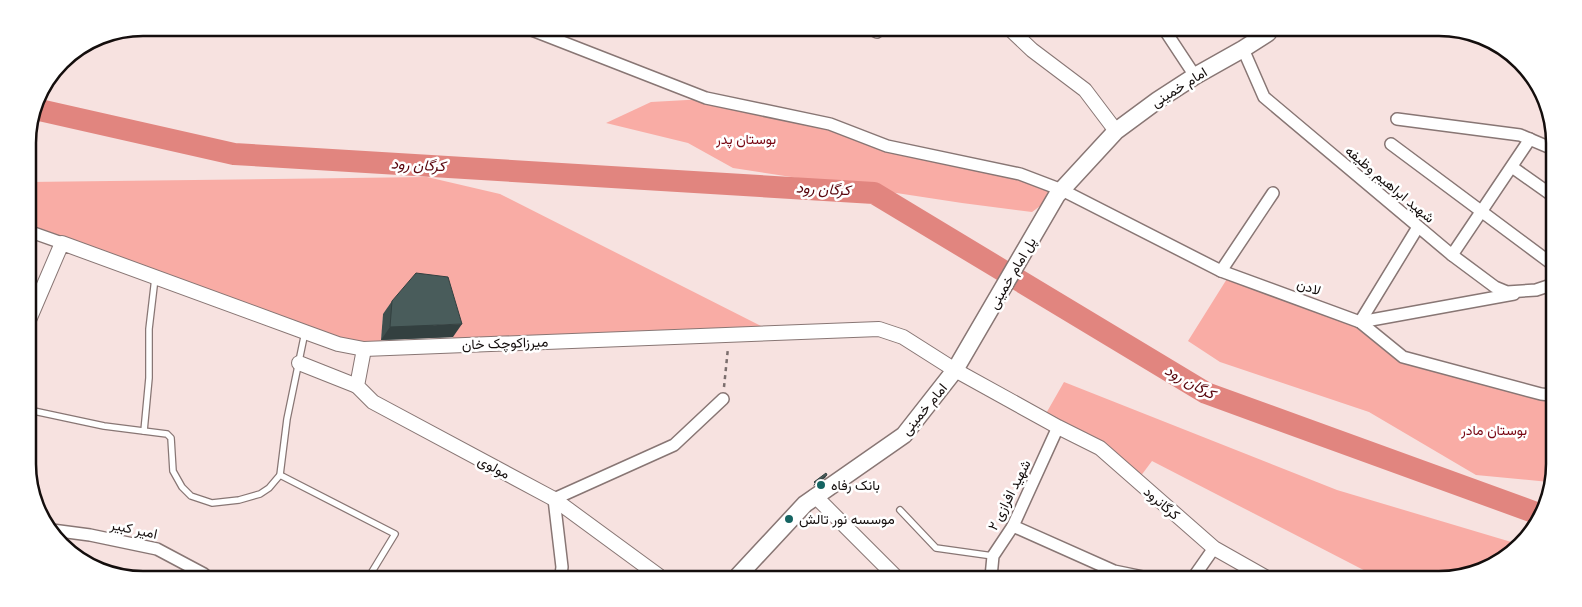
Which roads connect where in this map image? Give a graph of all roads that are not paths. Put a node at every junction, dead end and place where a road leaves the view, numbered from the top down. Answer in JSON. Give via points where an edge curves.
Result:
{"nodes":[{"id":1,"x":547,"y":36,"type":"edge"},
{"id":2,"x":1016,"y":36,"type":"edge"},
{"id":3,"x":1169,"y":36,"type":"edge"},
{"id":4,"x":1263,"y":36,"type":"edge"},
{"id":5,"x":1243,"y":49,"type":"junction"},
{"id":6,"x":1194,"y":76,"type":"junction"},
{"id":7,"x":1397,"y":119,"type":"dead end"},
{"id":8,"x":1116,"y":131,"type":"junction"},
{"id":9,"x":1530,"y":139,"type":"junction"},
{"id":10,"x":1391,"y":144,"type":"dead end"},
{"id":11,"x":1546,"y":146,"type":"edge"},
{"id":12,"x":1512,"y":167,"type":"junction"},
{"id":13,"x":1546,"y":192,"type":"edge"},
{"id":14,"x":1060,"y":193,"type":"junction"},
{"id":15,"x":1273,"y":193,"type":"dead end"},
{"id":16,"x":1482,"y":211,"type":"junction"},
{"id":17,"x":1418,"y":227,"type":"junction"},
{"id":18,"x":36,"y":234,"type":"edge"},
{"id":19,"x":62,"y":243,"type":"junction"},
{"id":20,"x":1452,"y":255,"type":"junction"},
{"id":21,"x":1546,"y":259,"type":"edge"},
{"id":22,"x":1221,"y":271,"type":"junction"},
{"id":23,"x":155,"y":278,"type":"junction"},
{"id":24,"x":1546,"y":287,"type":"edge"},
{"id":25,"x":1536,"y":290,"type":"junction"},
{"id":26,"x":36,"y":304,"type":"edge"},
{"id":27,"x":1360,"y":322,"type":"junction"},
{"id":28,"x":305,"y":332,"type":"junction"},
{"id":29,"x":364,"y":349,"type":"junction"},
{"id":30,"x":966,"y":351,"type":"joint"},
{"id":31,"x":299,"y":363,"type":"junction"},
{"id":32,"x":955,"y":370,"type":"junction"},
{"id":33,"x":357,"y":386,"type":"junction"},
{"id":34,"x":1546,"y":395,"type":"edge"},
{"id":35,"x":723,"y":399,"type":"road end"},
{"id":36,"x":36,"y":411,"type":"edge"},
{"id":37,"x":1058,"y":427,"type":"junction"},
{"id":38,"x":144,"y":431,"type":"junction"},
{"id":39,"x":280,"y":475,"type":"junction"},
{"id":40,"x":816,"y":496,"type":"junction"},
{"id":41,"x":554,"y":499,"type":"junction"},
{"id":42,"x":900,"y":510,"type":"dead end"},
{"id":43,"x":1013,"y":526,"type":"junction"},
{"id":44,"x":61,"y":531,"type":"edge"},
{"id":45,"x":1214,"y":548,"type":"junction"},
{"id":46,"x":993,"y":556,"type":"junction"},
{"id":47,"x":198,"y":571,"type":"edge"},
{"id":48,"x":372,"y":571,"type":"edge"},
{"id":49,"x":562,"y":571,"type":"edge"},
{"id":50,"x":652,"y":571,"type":"edge"},
{"id":51,"x":743,"y":571,"type":"edge"},
{"id":52,"x":890,"y":571,"type":"edge"},
{"id":53,"x":992,"y":571,"type":"edge"},
{"id":54,"x":1118,"y":571,"type":"edge"},
{"id":55,"x":1198,"y":571,"type":"edge"},
{"id":56,"x":1255,"y":571,"type":"edge"}],
"edges":[{"from":1,"to":14,"type":"street","name":"لادن","via":[[706,98],[830,124],[887,146],[1020,174]]},
{"from":2,"to":8,"type":"street","via":[[1086,90]]},
{"from":3,"to":6,"type":"street"},
{"from":4,"to":5,"type":"main road","name":"امام خمینی"},
{"from":5,"to":6,"type":"main road","name":"امام خمینی"},
{"from":5,"to":17,"type":"street","name":"شهید ابراهیم وظیفه","via":[[1264,97]]},
{"from":6,"to":8,"type":"main road","name":"امام خمینی"},
{"from":7,"to":9,"type":"street"},
{"from":8,"to":14,"type":"main road","name":"امام خمینی"},
{"from":9,"to":11,"type":"street"},
{"from":9,"to":12,"type":"street"},
{"from":10,"to":16,"type":"street"},
{"from":12,"to":13,"type":"street"},
{"from":12,"to":16,"type":"street"},
{"from":14,"to":22,"type":"street","name":"لادن"},
{"from":14,"to":30,"type":"main road","name":"پل امام خمینی"},
{"from":15,"to":22,"type":"street"},
{"from":16,"to":20,"type":"street"},
{"from":16,"to":21,"type":"street"},
{"from":17,"to":20,"type":"street","name":"شهید ابراهیم وظیفه"},
{"from":17,"to":27,"type":"street"},
{"from":18,"to":19,"type":"street"},
{"from":19,"to":23,"type":"street","name":"میرزاکوچک خان"},
{"from":19,"to":26,"type":"street"},
{"from":20,"to":25,"type":"street","name":"شهید ابراهیم وظیفه","via":[[1494,287],[1507,292]]},
{"from":22,"to":27,"type":"street","name":"لادن"},
{"from":23,"to":28,"type":"street","name":"میرزاکوچک خان"},
{"from":23,"to":38,"type":"lane"},
{"from":24,"to":25,"type":"street","name":"شهید ابراهیم وظیفه"},
{"from":25,"to":27,"type":"street"},
{"from":27,"to":34,"type":"street","name":"لادن","via":[[1403,357]]},
{"from":28,"to":29,"type":"street","name":"میرزاکوچک خان"},
{"from":28,"to":31,"type":"lane"},
{"from":29,"to":32,"type":"street","name":"میرزاکوچک خان","via":[[879,329],[903,336]]},
{"from":29,"to":33,"type":"street"},
{"from":30,"to":32,"type":"main road","name":"امام خمینی"},
{"from":31,"to":33,"type":"street"},
{"from":31,"to":39,"type":"lane"},
{"from":32,"to":37,"type":"street","name":"کرگانرود"},
{"from":32,"to":40,"type":"main road","name":"امام خمینی","via":[[904,435]]},
{"from":33,"to":41,"type":"street","name":"مولوی","via":[[373,402]]},
{"from":35,"to":41,"type":"street","via":[[674,445]]},
{"from":36,"to":38,"type":"lane"},
{"from":37,"to":43,"type":"street","name":"شهید افرازی ۲"},
{"from":37,"to":45,"type":"street","name":"کرگانرود","via":[[1100,448]]},
{"from":38,"to":39,"type":"lane","via":[[169,436],[173,471],[182,487],[191,496],[212,503],[260,494],[270,488]]},
{"from":39,"to":48,"type":"lane","via":[[395,534]]},
{"from":40,"to":51,"type":"main road","name":"امام خمینی"},
{"from":40,"to":52,"type":"street"},
{"from":41,"to":49,"type":"street"},
{"from":41,"to":50,"type":"street","name":"مولوی"},
{"from":42,"to":46,"type":"lane","via":[[936,548]]},
{"from":43,"to":46,"type":"street","name":"شهید افرازی ۲"},
{"from":43,"to":54,"type":"street"},
{"from":44,"to":47,"type":"street","name":"امیر کبیر","via":[[157,549]]},
{"from":45,"to":55,"type":"street"},
{"from":45,"to":56,"type":"street","name":"کرگانرود"},
{"from":46,"to":53,"type":"street","name":"شهید افرازی ۲"}]}
